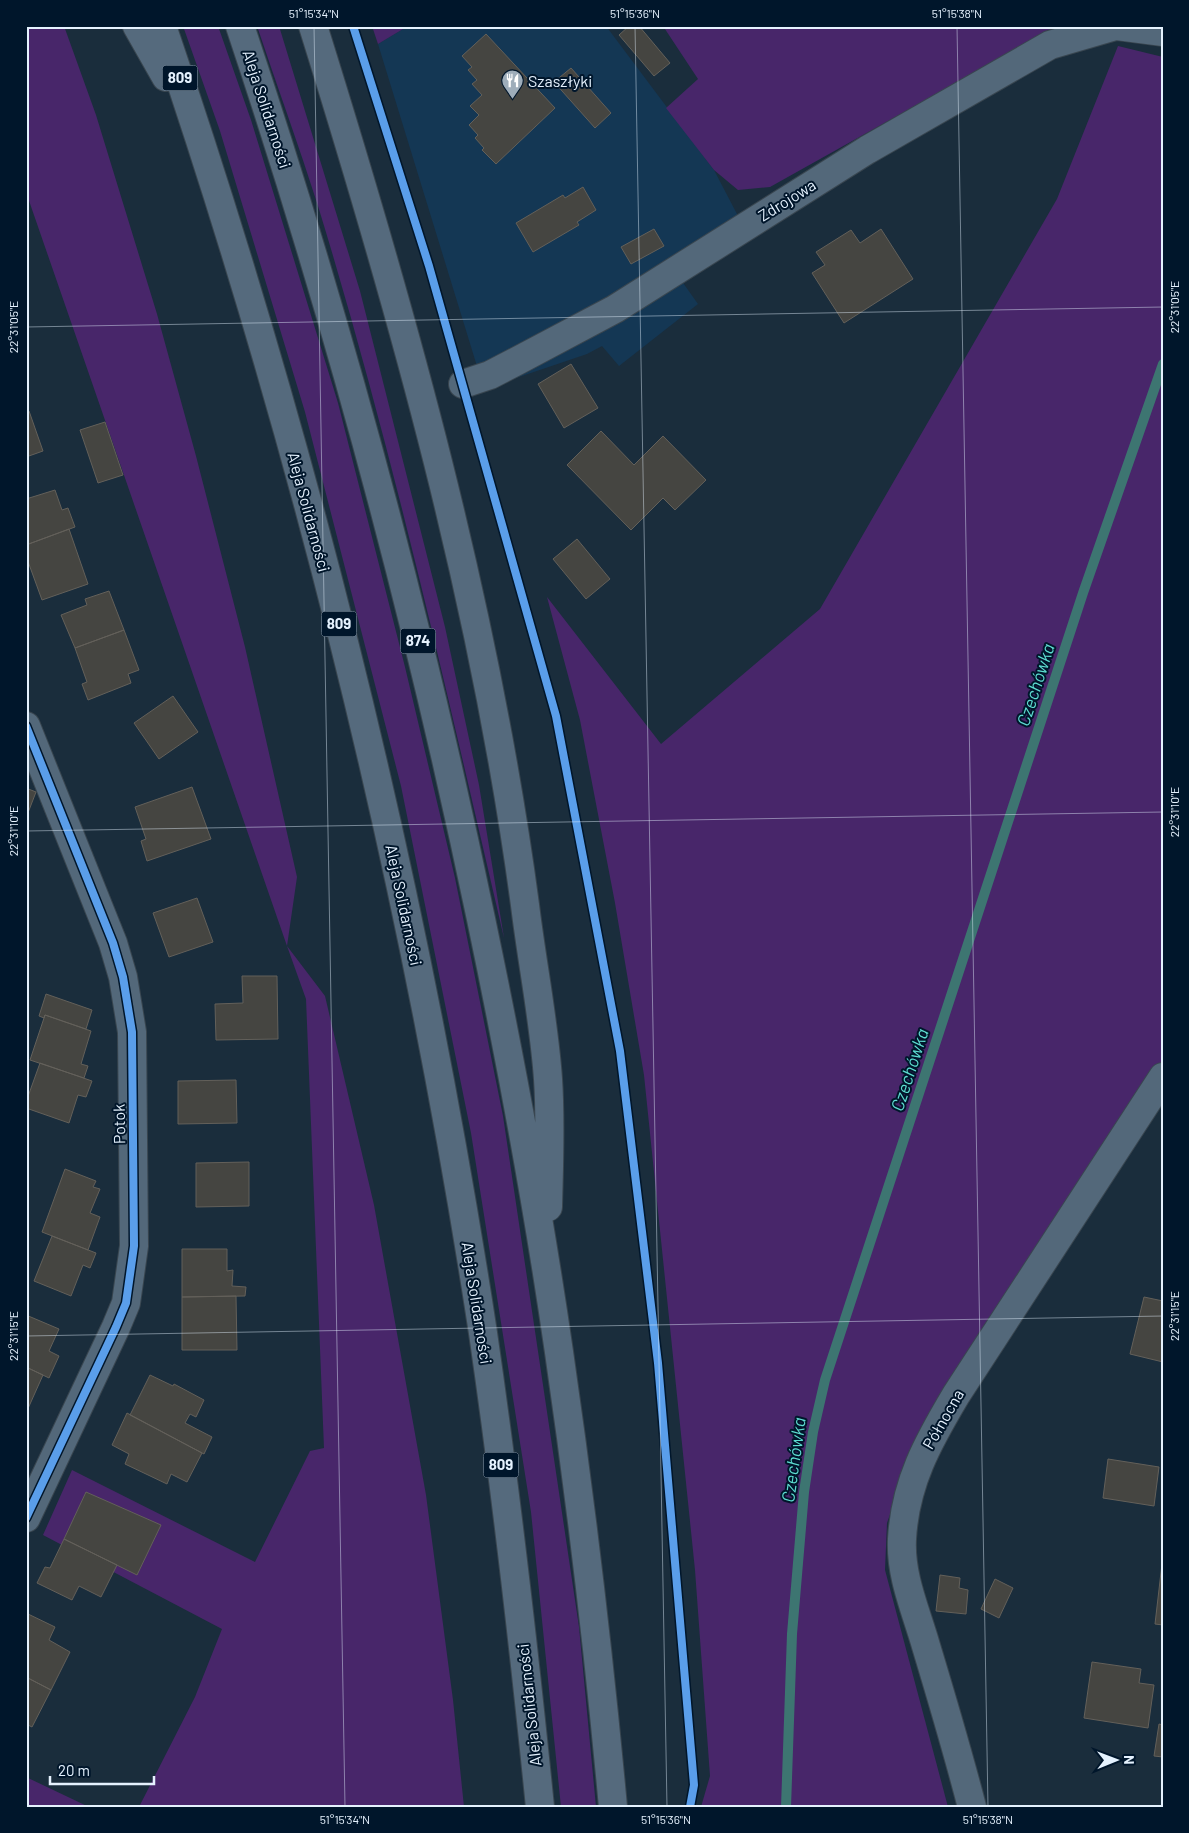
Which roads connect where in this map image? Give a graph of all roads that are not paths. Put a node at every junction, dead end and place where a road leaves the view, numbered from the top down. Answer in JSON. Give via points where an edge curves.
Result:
{"nodes":[{"id":1,"x":137,"y":26,"type":"edge"},
{"id":2,"x":162,"y":26,"type":"edge"},
{"id":3,"x":240,"y":26,"type":"edge"},
{"id":4,"x":313,"y":26,"type":"edge"},
{"id":5,"x":1116,"y":26,"type":"edge"},
{"id":6,"x":1163,"y":32,"type":"edge"},
{"id":7,"x":198,"y":131,"type":"junction"},
{"id":8,"x":463,"y":384,"type":"dead end"},
{"id":9,"x":26,"y":726,"type":"edge"},
{"id":10,"x":1163,"y":1077,"type":"edge"},
{"id":11,"x":546,"y":1267,"type":"junction"},
{"id":12,"x":26,"y":1518,"type":"edge"},
{"id":13,"x":540,"y":1807,"type":"edge"},
{"id":14,"x":613,"y":1807,"type":"edge"},
{"id":15,"x":972,"y":1807,"type":"edge"}],
"edges":[{"from":1,"to":7,"type":"main road"},
{"from":2,"to":7,"type":"main road","name":"Aleja Solidarności","number":"809"},
{"from":3,"to":11,"type":"main road","name":"Aleja Solidarności","number":"874","via":[[322,287],[418,642],[495,985]]},
{"from":4,"to":11,"type":"main road","via":[[412,362],[464,569],[499,736],[548,1077],[550,1125]]},
{"from":5,"to":6,"type":"street","name":"Zdrojowa"},
{"from":5,"to":8,"type":"street","name":"Zdrojowa","via":[[1050,45],[867,150],[616,309],[490,375]]},
{"from":7,"to":13,"type":"main road","name":"Aleja Solidarności","number":"809","via":[[311,516],[401,889],[446,1116],[482,1332],[513,1557]]},
{"from":9,"to":12,"type":"street","name":"Potok","via":[[113,943],[123,977],[132,1032],[134,1246],[126,1303]]},
{"from":10,"to":15,"type":"street","name":"Północna","via":[[936,1427],[918,1463],[908,1497],[902,1540],[904,1574]]},
{"from":11,"to":14,"type":"main road","name":"Aleja Solidarności","via":[[580,1502]]}]}
